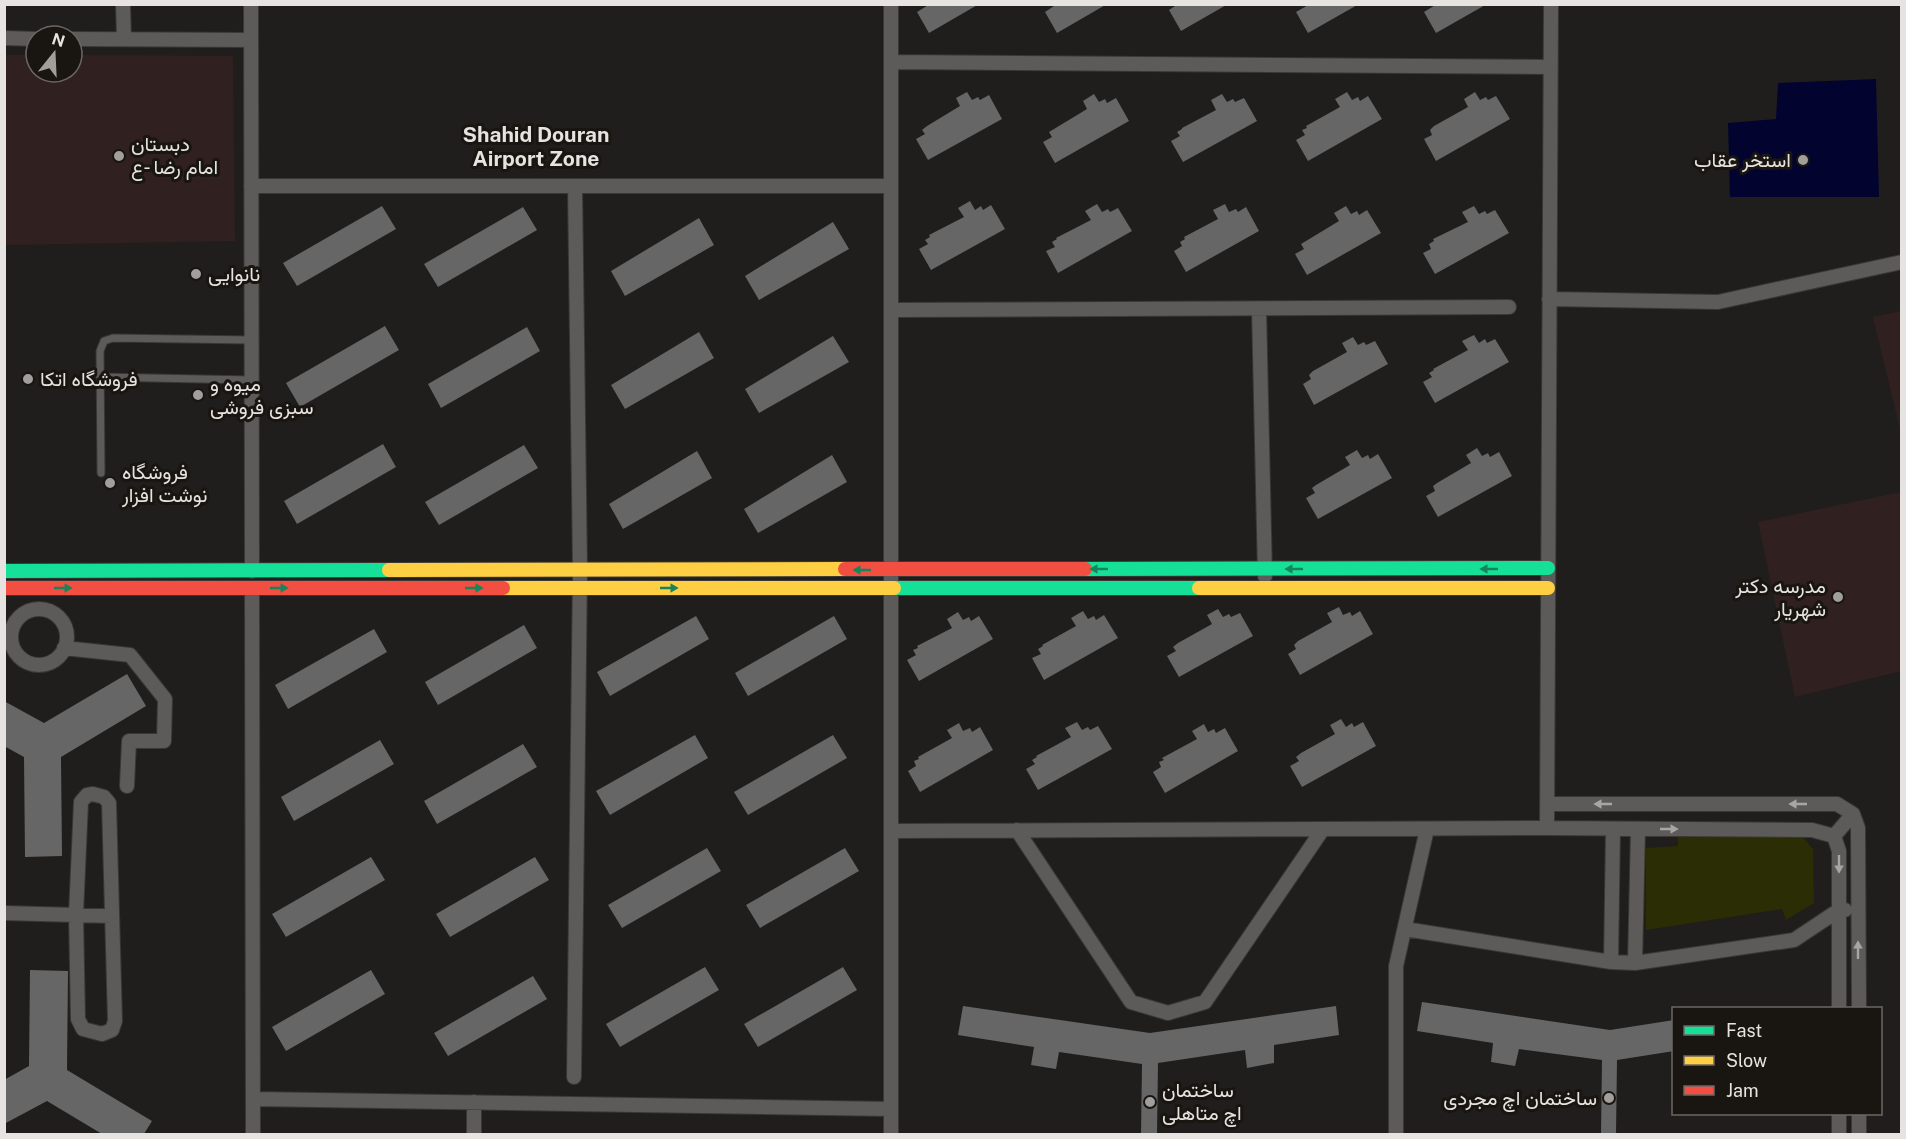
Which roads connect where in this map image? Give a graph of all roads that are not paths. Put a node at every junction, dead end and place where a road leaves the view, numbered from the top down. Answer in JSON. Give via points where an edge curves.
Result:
{"nodes":[{"id":1,"x":123,"y":4,"type":"edge"},
{"id":2,"x":251,"y":4,"type":"edge"},
{"id":3,"x":891,"y":4,"type":"edge"},
{"id":4,"x":1551,"y":4,"type":"edge"},
{"id":5,"x":4,"y":38,"type":"edge"},
{"id":6,"x":24,"y":39,"type":"edge"},
{"id":7,"x":84,"y":39,"type":"edge"},
{"id":8,"x":124,"y":39,"type":"junction"},
{"id":9,"x":250,"y":40,"type":"junction"},
{"id":10,"x":891,"y":62,"type":"junction"},
{"id":11,"x":1550,"y":67,"type":"junction"},
{"id":12,"x":251,"y":186,"type":"junction"},
{"id":13,"x":575,"y":186,"type":"junction"},
{"id":14,"x":891,"y":186,"type":"junction"},
{"id":15,"x":1902,"y":262,"type":"edge"},
{"id":16,"x":1549,"y":299,"type":"junction"},
{"id":17,"x":1509,"y":307,"type":"dead end"},
{"id":18,"x":1259,"y":309,"type":"junction"},
{"id":19,"x":891,"y":310,"type":"junction"},
{"id":20,"x":252,"y":340,"type":"junction"},
{"id":21,"x":100,"y":377,"type":"junction"},
{"id":22,"x":252,"y":380,"type":"junction"},
{"id":23,"x":101,"y":473,"type":"dead end"},
{"id":24,"x":1548,"y":568,"type":"junction"},
{"id":25,"x":1264,"y":569,"type":"junction"},
{"id":26,"x":580,"y":570,"type":"junction"},
{"id":27,"x":891,"y":570,"type":"junction"},
{"id":28,"x":4,"y":571,"type":"edge"},
{"id":29,"x":31,"y":571,"type":"junction"},
{"id":30,"x":252,"y":571,"type":"junction"},
{"id":31,"x":4,"y":588,"type":"edge"},
{"id":32,"x":33,"y":588,"type":"junction"},
{"id":33,"x":252,"y":588,"type":"junction"},
{"id":34,"x":580,"y":588,"type":"junction"},
{"id":35,"x":891,"y":588,"type":"junction"},
{"id":36,"x":1265,"y":588,"type":"junction"},
{"id":37,"x":1548,"y":588,"type":"junction"},
{"id":38,"x":35,"y":609,"type":"junction"},
{"id":39,"x":64,"y":648,"type":"junction"},
{"id":40,"x":11,"y":656,"type":"edge"},
{"id":41,"x":127,"y":786,"type":"dead end"},
{"id":42,"x":1547,"y":804,"type":"junction"},
{"id":43,"x":1853,"y":814,"type":"junction"},
{"id":44,"x":1547,"y":828,"type":"junction"},
{"id":45,"x":1323,"y":829,"type":"junction"},
{"id":46,"x":1427,"y":829,"type":"junction"},
{"id":47,"x":1613,"y":829,"type":"junction"},
{"id":48,"x":1638,"y":829,"type":"junction"},
{"id":49,"x":1017,"y":830,"type":"junction"},
{"id":50,"x":891,"y":831,"type":"junction"},
{"id":51,"x":1834,"y":836,"type":"junction"},
{"id":52,"x":1858,"y":909,"type":"junction"},
{"id":53,"x":1839,"y":910,"type":"junction"},
{"id":54,"x":4,"y":913,"type":"edge"},
{"id":55,"x":76,"y":914,"type":"junction"},
{"id":56,"x":112,"y":916,"type":"junction"},
{"id":57,"x":1405,"y":929,"type":"junction"},
{"id":58,"x":1611,"y":962,"type":"junction"},
{"id":59,"x":1635,"y":963,"type":"junction"},
{"id":60,"x":1839,"y":1007,"type":"edge"},
{"id":61,"x":1858,"y":1007,"type":"edge"},
{"id":62,"x":574,"y":1077,"type":"dead end"},
{"id":63,"x":253,"y":1099,"type":"junction"},
{"id":64,"x":474,"y":1102,"type":"junction"},
{"id":65,"x":891,"y":1109,"type":"junction"},
{"id":66,"x":1839,"y":1115,"type":"edge"},
{"id":67,"x":1859,"y":1115,"type":"edge"},
{"id":68,"x":254,"y":1134,"type":"edge"},
{"id":69,"x":474,"y":1134,"type":"edge"},
{"id":70,"x":891,"y":1134,"type":"edge"},
{"id":71,"x":1396,"y":1134,"type":"edge"},
{"id":72,"x":1839,"y":1134,"type":"edge"},
{"id":73,"x":1859,"y":1134,"type":"edge"}],
"edges":[{"from":1,"to":8,"type":"street"},
{"from":2,"to":9,"type":"street"},
{"from":3,"to":10,"type":"street"},
{"from":4,"to":11,"type":"street"},
{"from":5,"to":6,"type":"street"},
{"from":7,"to":8,"type":"street"},
{"from":8,"to":9,"type":"street"},
{"from":9,"to":12,"type":"street"},
{"from":10,"to":11,"type":"street"},
{"from":10,"to":14,"type":"street"},
{"from":11,"to":16,"type":"street"},
{"from":12,"to":13,"type":"street"},
{"from":12,"to":20,"type":"street"},
{"from":13,"to":14,"type":"street"},
{"from":13,"to":26,"type":"street"},
{"from":14,"to":19,"type":"street"},
{"from":15,"to":16,"type":"street","via":[[1718,302]]},
{"from":16,"to":24,"type":"street"},
{"from":17,"to":18,"type":"street"},
{"from":18,"to":19,"type":"street"},
{"from":18,"to":25,"type":"street"},
{"from":19,"to":27,"type":"street"},
{"from":20,"to":21,"type":"lane","via":[[113,338],[104,341],[100,351]]},
{"from":20,"to":22,"type":"street"},
{"from":21,"to":22,"type":"lane"},
{"from":21,"to":23,"type":"lane"},
{"from":22,"to":30,"type":"street"},
{"from":24,"to":25,"type":"street","one_way":true},
{"from":24,"to":37,"type":"street"},
{"from":25,"to":27,"type":"street","one_way":true},
{"from":25,"to":36,"type":"street"},
{"from":27,"to":26,"type":"street","one_way":true},
{"from":26,"to":30,"type":"street"},
{"from":26,"to":34,"type":"street"},
{"from":27,"to":35,"type":"street"},
{"from":28,"to":29,"type":"street"},
{"from":29,"to":30,"type":"street"},
{"from":29,"to":32,"type":"street"},
{"from":30,"to":33,"type":"street"},
{"from":31,"to":32,"type":"street"},
{"from":32,"to":33,"type":"street","one_way":true},
{"from":32,"to":38,"type":"street"},
{"from":33,"to":34,"type":"street","one_way":true},
{"from":33,"to":63,"type":"street"},
{"from":34,"to":35,"type":"street","one_way":true},
{"from":34,"to":62,"type":"street"},
{"from":35,"to":36,"type":"street"},
{"from":35,"to":50,"type":"street"},
{"from":36,"to":37,"type":"street"},
{"from":37,"to":42,"type":"street"},
{"from":38,"to":39,"type":"street","via":[[60,618],[67,633]]},
{"from":38,"to":40,"type":"street","via":[[23,613],[13,625]]},
{"from":39,"to":40,"type":"street","via":[[47,664],[31,664]]},
{"from":39,"to":41,"type":"street","via":[[130,655],[165,699],[164,741],[129,741]]},
{"from":43,"to":42,"type":"street","one_way":true,"via":[[1837,804]]},
{"from":42,"to":44,"type":"street"},
{"from":43,"to":51,"type":"street"},
{"from":43,"to":52,"type":"street","via":[[1858,828]]},
{"from":44,"to":46,"type":"street"},
{"from":44,"to":47,"type":"street"},
{"from":45,"to":46,"type":"street"},
{"from":45,"to":49,"type":"street"},
{"from":45,"to":49,"type":"street","via":[[1204,1002],[1168,1014],[1131,1002]]},
{"from":46,"to":57,"type":"street"},
{"from":47,"to":48,"type":"street"},
{"from":47,"to":58,"type":"street"},
{"from":48,"to":51,"type":"street","one_way":true,"via":[[1812,830]]},
{"from":48,"to":59,"type":"street"},
{"from":49,"to":50,"type":"street"},
{"from":50,"to":65,"type":"street"},
{"from":51,"to":53,"type":"street","one_way":true,"via":[[1839,851]]},
{"from":52,"to":53,"type":"street"},
{"from":61,"to":52,"type":"street","one_way":true},
{"from":53,"to":59,"type":"street","via":[[1794,940]]},
{"from":53,"to":60,"type":"street"},
{"from":54,"to":55,"type":"street"},
{"from":55,"to":56,"type":"street"},
{"from":55,"to":56,"type":"street","via":[[81,802],[93,794],[109,803]]},
{"from":55,"to":56,"type":"street","via":[[79,1022],[84,1029],[102,1034],[112,1030],[115,1021]]},
{"from":57,"to":58,"type":"street"},
{"from":57,"to":71,"type":"street","via":[[1396,966]]},
{"from":58,"to":59,"type":"street"},
{"from":63,"to":64,"type":"street"},
{"from":63,"to":68,"type":"street"},
{"from":64,"to":65,"type":"street"},
{"from":64,"to":69,"type":"street"},
{"from":65,"to":70,"type":"street"},
{"from":66,"to":72,"type":"street"},
{"from":67,"to":73,"type":"street"}]}
